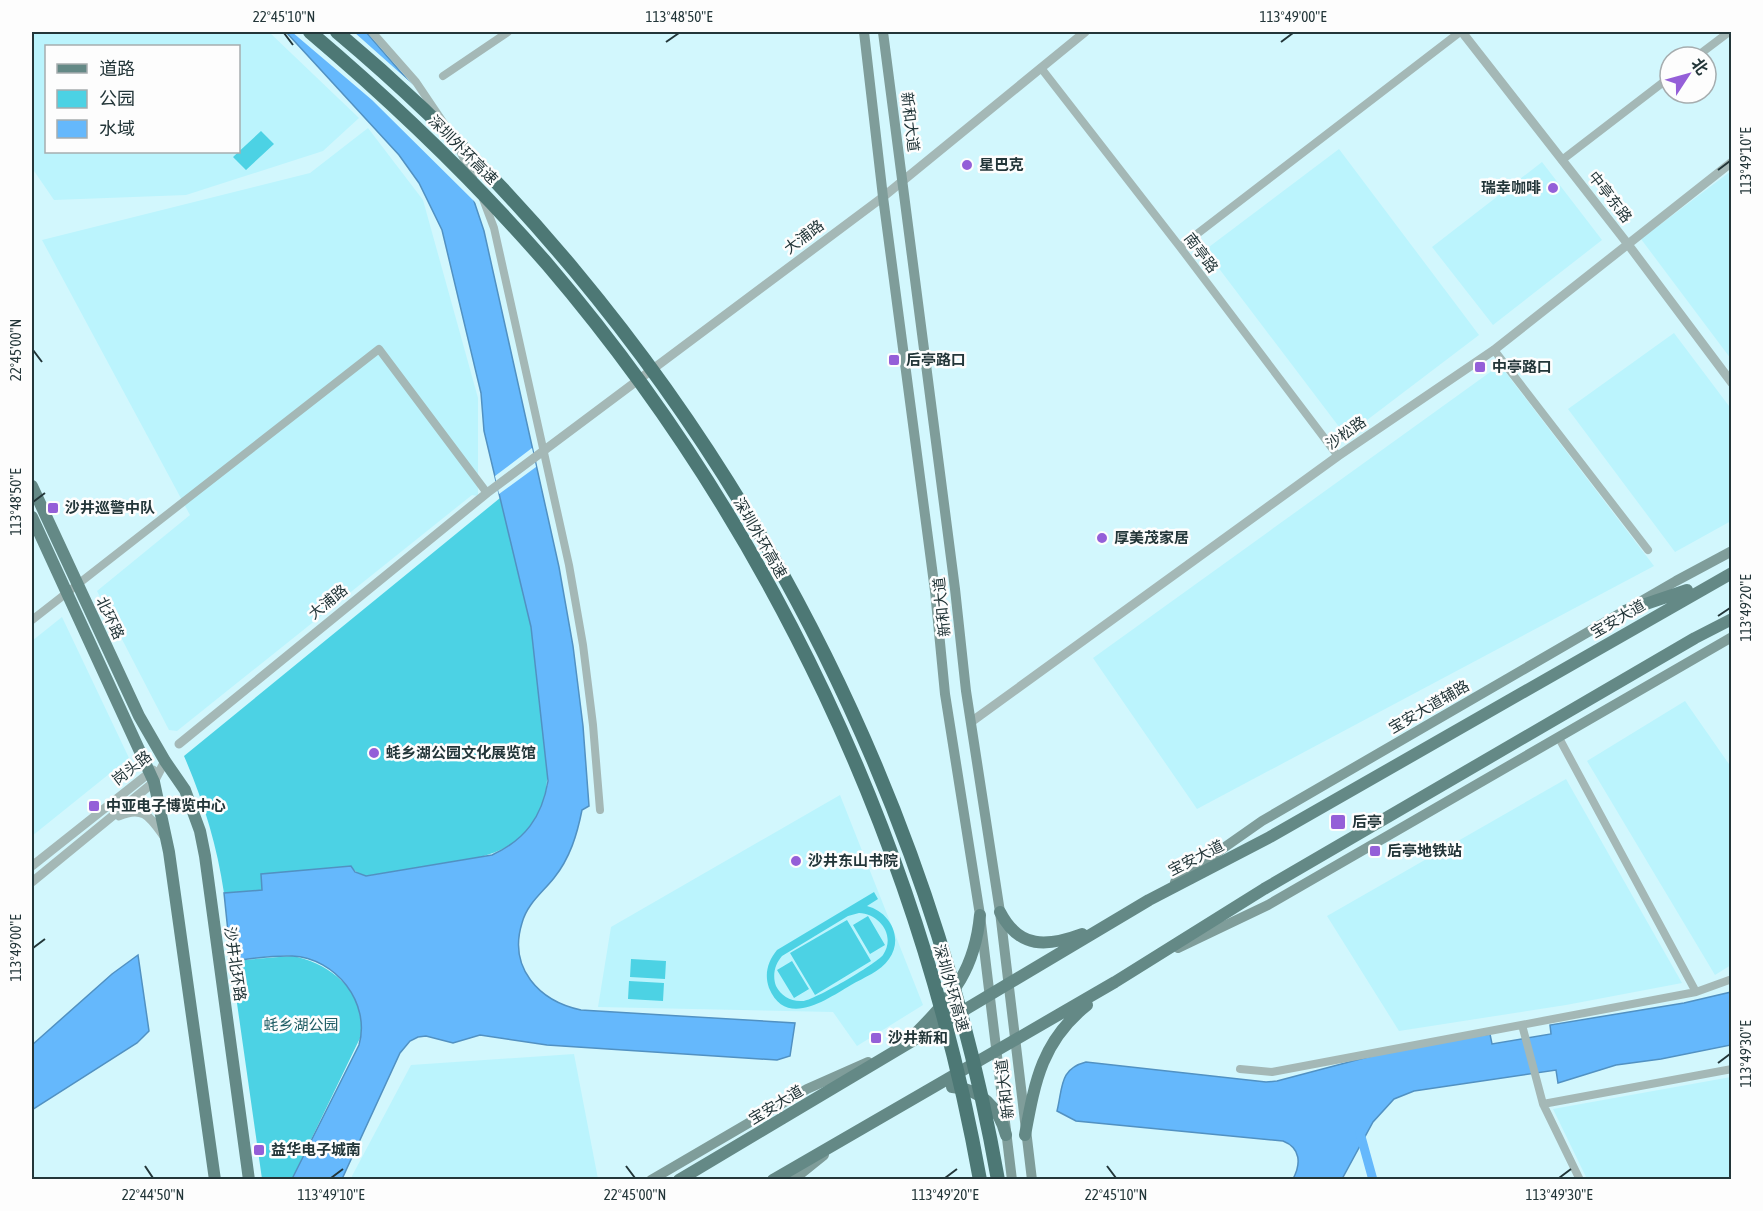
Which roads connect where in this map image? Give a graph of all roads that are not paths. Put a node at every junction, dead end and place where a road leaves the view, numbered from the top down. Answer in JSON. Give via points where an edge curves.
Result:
{"nodes":[{"id":1,"x":310,"y":32,"type":"edge"},
{"id":2,"x":337,"y":32,"type":"edge"},
{"id":3,"x":372,"y":32,"type":"edge"},
{"id":4,"x":508,"y":32,"type":"edge"},
{"id":5,"x":864,"y":32,"type":"edge"},
{"id":6,"x":883,"y":32,"type":"edge"},
{"id":7,"x":1085,"y":32,"type":"edge"},
{"id":8,"x":1461,"y":32,"type":"edge"},
{"id":9,"x":1729,"y":32,"type":"edge"},
{"id":10,"x":1712,"y":45,"type":"edge"},
{"id":11,"x":1041,"y":68,"type":"junction"},
{"id":12,"x":443,"y":76,"type":"dead end"},
{"id":13,"x":1658,"y":86,"type":"edge"},
{"id":14,"x":1562,"y":160,"type":"junction"},
{"id":15,"x":1731,"y":162,"type":"edge"},
{"id":16,"x":902,"y":182,"type":"junction"},
{"id":17,"x":883,"y":197,"type":"junction"},
{"id":18,"x":1627,"y":243,"type":"junction"},
{"id":19,"x":1180,"y":247,"type":"junction"},
{"id":20,"x":1494,"y":350,"type":"junction"},
{"id":21,"x":1731,"y":383,"type":"edge"},
{"id":22,"x":543,"y":451,"type":"junction"},
{"id":23,"x":1338,"y":456,"type":"junction"},
{"id":24,"x":32,"y":486,"type":"edge"},
{"id":25,"x":487,"y":493,"type":"junction"},
{"id":26,"x":32,"y":517,"type":"edge"},
{"id":27,"x":1648,"y":550,"type":"dead end"},
{"id":28,"x":1731,"y":551,"type":"edge"},
{"id":29,"x":1731,"y":573,"type":"edge"},
{"id":30,"x":1720,"y":579,"type":"junction"},
{"id":31,"x":77,"y":584,"type":"junction"},
{"id":32,"x":67,"y":592,"type":"junction"},
{"id":33,"x":1625,"y":611,"type":"junction"},
{"id":34,"x":1731,"y":619,"type":"edge"},
{"id":35,"x":32,"y":620,"type":"edge"},
{"id":36,"x":1731,"y":626,"type":"edge"},
{"id":37,"x":1731,"y":637,"type":"edge"},
{"id":38,"x":1695,"y":638,"type":"junction"},
{"id":39,"x":970,"y":722,"type":"junction"},
{"id":40,"x":1559,"y":738,"type":"junction"},
{"id":41,"x":179,"y":744,"type":"dead end"},
{"id":42,"x":165,"y":761,"type":"junction"},
{"id":43,"x":152,"y":777,"type":"junction"},
{"id":44,"x":600,"y":810,"type":"dead end"},
{"id":45,"x":106,"y":823,"type":"junction"},
{"id":46,"x":167,"y":839,"type":"junction"},
{"id":47,"x":32,"y":867,"type":"edge"},
{"id":48,"x":32,"y":882,"type":"edge"},
{"id":49,"x":1149,"y":900,"type":"junction"},
{"id":50,"x":1000,"y":912,"type":"junction"},
{"id":51,"x":980,"y":915,"type":"junction"},
{"id":52,"x":1108,"y":924,"type":"junction"},
{"id":53,"x":1156,"y":959,"type":"junction"},
{"id":54,"x":1731,"y":979,"type":"edge"},
{"id":55,"x":1115,"y":982,"type":"junction"},
{"id":56,"x":1008,"y":984,"type":"junction"},
{"id":57,"x":1696,"y":992,"type":"junction"},
{"id":58,"x":989,"y":995,"type":"junction"},
{"id":59,"x":1522,"y":1025,"type":"junction"},
{"id":60,"x":1014,"y":1040,"type":"junction"},
{"id":61,"x":905,"y":1044,"type":"junction"},
{"id":62,"x":996,"y":1051,"type":"junction"},
{"id":63,"x":890,"y":1053,"type":"junction"},
{"id":64,"x":1240,"y":1069,"type":"dead end"},
{"id":65,"x":1731,"y":1069,"type":"edge"},
{"id":66,"x":930,"y":1090,"type":"junction"},
{"id":67,"x":1543,"y":1104,"type":"junction"},
{"id":68,"x":1006,"y":1135,"type":"junction"},
{"id":69,"x":1026,"y":1135,"type":"junction"},
{"id":70,"x":842,"y":1141,"type":"junction"},
{"id":71,"x":215,"y":1179,"type":"edge"},
{"id":72,"x":249,"y":1179,"type":"edge"},
{"id":73,"x":651,"y":1179,"type":"edge"},
{"id":74,"x":679,"y":1179,"type":"edge"},
{"id":75,"x":773,"y":1179,"type":"edge"},
{"id":76,"x":793,"y":1179,"type":"edge"},
{"id":77,"x":980,"y":1179,"type":"edge"},
{"id":78,"x":998,"y":1179,"type":"edge"},
{"id":79,"x":1012,"y":1179,"type":"edge"},
{"id":80,"x":1032,"y":1179,"type":"edge"},
{"id":81,"x":1580,"y":1179,"type":"edge"}],
"edges":[{"from":1,"to":77,"type":"highway","name":"深圳外环高速","via":[[449,158],[547,265],[659,410],[743,540],[832,711],[888,844],[933,983]]},
{"from":2,"to":78,"type":"highway","name":"深圳外环高速","via":[[455,139],[561,253],[668,392],[758,531],[844,695],[904,838],[963,1026]]},
{"from":3,"to":22,"type":"street","via":[[430,101],[455,141],[486,206]]},
{"from":4,"to":12,"type":"street"},
{"from":5,"to":17,"type":"main road","name":"新和大道"},
{"from":6,"to":16,"type":"main road","name":"新和大道"},
{"from":7,"to":11,"type":"street","name":"大浦路"},
{"from":8,"to":14,"type":"street","name":"中亭东路"},
{"from":8,"to":19,"type":"street"},
{"from":9,"to":10,"type":"street"},
{"from":11,"to":16,"type":"street","name":"大浦路"},
{"from":11,"to":19,"type":"street","name":"南亭路"},
{"from":13,"to":14,"type":"street"},
{"from":14,"to":18,"type":"street","name":"中亭东路"},
{"from":15,"to":18,"type":"street","name":"沙松路"},
{"from":16,"to":17,"type":"street","name":"大浦路"},
{"from":16,"to":39,"type":"main road","name":"新和大道"},
{"from":17,"to":22,"type":"street","name":"大浦路"},
{"from":17,"to":51,"type":"main road","name":"新和大道","via":[[945,694]]},
{"from":18,"to":20,"type":"street","name":"沙松路"},
{"from":18,"to":21,"type":"street","name":"中亭东路"},
{"from":19,"to":23,"type":"street","name":"南亭路"},
{"from":20,"to":23,"type":"street","name":"沙松路"},
{"from":20,"to":27,"type":"street"},
{"from":22,"to":25,"type":"street","name":"大浦路"},
{"from":22,"to":44,"type":"street","via":[[583,645]]},
{"from":23,"to":39,"type":"street","name":"沙松路"},
{"from":24,"to":31,"type":"main road","name":"北环路"},
{"from":25,"to":31,"type":"street","via":[[379,349]]},
{"from":25,"to":41,"type":"street","name":"大浦路"},
{"from":26,"to":32,"type":"main road","name":"北环路"},
{"from":28,"to":33,"type":"main road","name":"宝安大道辅路"},
{"from":29,"to":30,"type":"main road","name":"宝安大道"},
{"from":30,"to":33,"type":"main road"},
{"from":30,"to":49,"type":"main road","name":"宝安大道","via":[[1270,837]]},
{"from":31,"to":32,"type":"street"},
{"from":31,"to":42,"type":"main road","name":"北环路","via":[[139,716]]},
{"from":32,"to":35,"type":"street"},
{"from":32,"to":43,"type":"main road","name":"北环路"},
{"from":33,"to":49,"type":"main road","name":"宝安大道辅路","via":[[1262,821]]},
{"from":34,"to":38,"type":"main road"},
{"from":36,"to":38,"type":"main road"},
{"from":37,"to":40,"type":"main road"},
{"from":38,"to":53,"type":"main road","via":[[1264,889]]},
{"from":39,"to":50,"type":"main road","name":"新和大道"},
{"from":40,"to":53,"type":"main road","via":[[1268,905]]},
{"from":40,"to":57,"type":"street"},
{"from":42,"to":43,"type":"street","name":"岗头路"},
{"from":42,"to":72,"type":"main road","name":"沙井北环路","via":[[192,806],[205,855]]},
{"from":43,"to":45,"type":"street","name":"岗头路"},
{"from":43,"to":46,"type":"main road"},
{"from":43,"to":47,"type":"street","name":"岗头路"},
{"from":45,"to":46,"type":"street","via":[[137,811],[146,814]]},
{"from":45,"to":48,"type":"street","name":"岗头路"},
{"from":46,"to":71,"type":"main road"},
{"from":49,"to":52,"type":"main road","name":"宝安大道"},
{"from":50,"to":52,"type":"main road","via":[[1017,933],[1042,943],[1060,942]]},
{"from":50,"to":56,"type":"main road","name":"新和大道"},
{"from":51,"to":58,"type":"main road","name":"新和大道"},
{"from":51,"to":61,"type":"main road","via":[[974,951],[960,984]]},
{"from":52,"to":56,"type":"main road","name":"宝安大道"},
{"from":53,"to":55,"type":"main road"},
{"from":54,"to":57,"type":"street"},
{"from":55,"to":60,"type":"main road"},
{"from":55,"to":69,"type":"main road","via":[[1078,1012],[1050,1046],[1036,1079]]},
{"from":56,"to":58,"type":"main road","name":"宝安大道"},
{"from":56,"to":60,"type":"main road","name":"新和大道"},
{"from":57,"to":59,"type":"street"},
{"from":58,"to":61,"type":"main road","name":"宝安大道"},
{"from":58,"to":62,"type":"main road","name":"新和大道"},
{"from":59,"to":64,"type":"street","via":[[1272,1072]]},
{"from":59,"to":67,"type":"street"},
{"from":60,"to":62,"type":"main road"},
{"from":60,"to":69,"type":"main road","name":"新和大道"},
{"from":61,"to":63,"type":"main road","name":"宝安大道"},
{"from":62,"to":66,"type":"main road"},
{"from":62,"to":68,"type":"main road","name":"新和大道"},
{"from":63,"to":73,"type":"main road","via":[[807,1089]]},
{"from":63,"to":74,"type":"main road","name":"宝安大道"},
{"from":65,"to":67,"type":"street"},
{"from":66,"to":68,"type":"main road","via":[[960,1087],[978,1094],[999,1116]]},
{"from":66,"to":70,"type":"main road"},
{"from":67,"to":81,"type":"street"},
{"from":68,"to":79,"type":"main road","name":"新和大道"},
{"from":69,"to":80,"type":"main road","name":"新和大道"},
{"from":70,"to":75,"type":"main road"},
{"from":70,"to":76,"type":"main road"}]}
